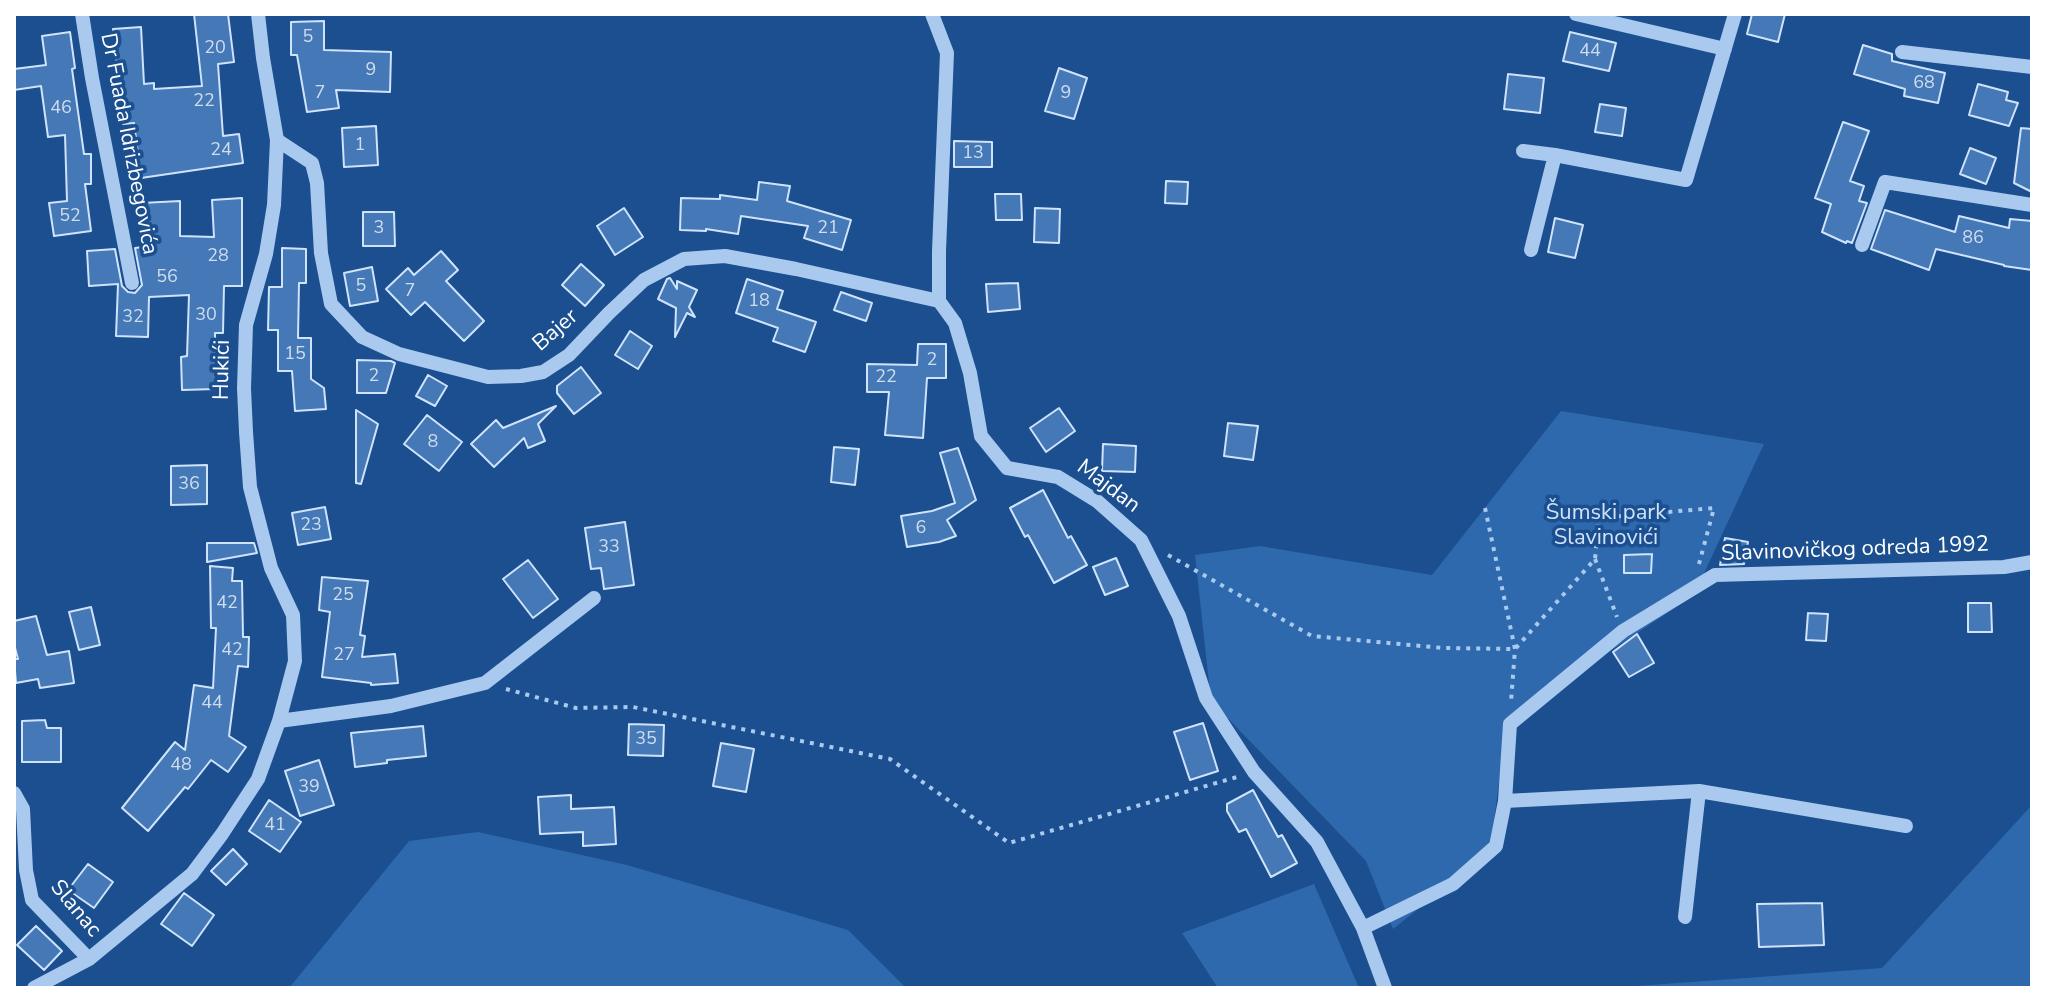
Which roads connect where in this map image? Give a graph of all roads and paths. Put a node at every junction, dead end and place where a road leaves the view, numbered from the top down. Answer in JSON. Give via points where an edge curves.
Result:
{"nodes":[{"id":1,"x":82,"y":14,"type":"edge"},
{"id":2,"x":258,"y":14,"type":"edge"},
{"id":3,"x":932,"y":14,"type":"edge"},
{"id":4,"x":1576,"y":14,"type":"edge"},
{"id":5,"x":1735,"y":14,"type":"edge"},
{"id":6,"x":1725,"y":49,"type":"junction"},
{"id":7,"x":1902,"y":52,"type":"dead end"},
{"id":8,"x":2032,"y":67,"type":"edge"},
{"id":9,"x":277,"y":140,"type":"junction"},
{"id":10,"x":1523,"y":151,"type":"dead end"},
{"id":11,"x":1555,"y":155,"type":"junction"},
{"id":12,"x":2032,"y":205,"type":"edge"},
{"id":13,"x":1862,"y":245,"type":"dead end"},
{"id":14,"x":1531,"y":250,"type":"dead end"},
{"id":15,"x":132,"y":283,"type":"dead end"},
{"id":16,"x":939,"y":301,"type":"junction"},
{"id":17,"x":1485,"y":508,"type":"dead end"},
{"id":18,"x":1167,"y":555,"type":"dead end"},
{"id":19,"x":1595,"y":559,"type":"junction"},
{"id":20,"x":2032,"y":562,"type":"edge"},
{"id":21,"x":1692,"y":589,"type":"junction"},
{"id":22,"x":594,"y":598,"type":"dead end"},
{"id":23,"x":1623,"y":631,"type":"junction"},
{"id":24,"x":1515,"y":649,"type":"junction"},
{"id":25,"x":485,"y":683,"type":"junction"},
{"id":26,"x":279,"y":721,"type":"junction"},
{"id":27,"x":1510,"y":724,"type":"junction"},
{"id":28,"x":1254,"y":772,"type":"junction"},
{"id":29,"x":1699,"y":791,"type":"junction"},
{"id":30,"x":14,"y":793,"type":"edge"},
{"id":31,"x":1505,"y":801,"type":"junction"},
{"id":32,"x":1906,"y":826,"type":"dead end"},
{"id":33,"x":1685,"y":917,"type":"dead end"},
{"id":34,"x":1363,"y":928,"type":"junction"},
{"id":35,"x":89,"y":959,"type":"junction"},
{"id":36,"x":34,"y":988,"type":"edge"},
{"id":37,"x":1385,"y":988,"type":"edge"}],
"edges":[{"from":1,"to":15,"type":"street","name":"Dr Fuada Idrizbegovića"},
{"from":2,"to":9,"type":"street","name":"Hukići"},
{"from":3,"to":16,"type":"street","name":"Majdan","via":[[947,53]]},
{"from":4,"to":6,"type":"street"},
{"from":5,"to":6,"type":"street"},
{"from":6,"to":11,"type":"street","via":[[1686,180]]},
{"from":7,"to":8,"type":"street"},
{"from":9,"to":16,"type":"street","name":"Bajer","via":[[312,163],[331,304],[362,337],[399,354],[488,377],[543,372],[569,355],[644,280],[684,259],[725,256]]},
{"from":9,"to":26,"type":"street","name":"Hukići","via":[[266,254],[246,325],[244,388],[250,487],[271,568],[293,615],[295,661]]},
{"from":10,"to":11,"type":"street"},
{"from":11,"to":14,"type":"street"},
{"from":12,"to":13,"type":"street","via":[[1885,182]]},
{"from":16,"to":28,"type":"street","name":"Majdan","via":[[955,323],[981,436],[1007,468],[1058,477],[1097,501],[1141,540],[1179,616],[1206,698]]},
{"from":17,"to":24,"type":"path"},
{"from":18,"to":24,"type":"path","via":[[1312,636]]},
{"from":19,"to":21,"type":"path","via":[[1599,518],[1714,508]]},
{"from":19,"to":23,"type":"path"},
{"from":19,"to":24,"type":"path"},
{"from":20,"to":21,"type":"street","name":"Slavinovičkog odreda 1992","via":[[1715,575]]},
{"from":21,"to":23,"type":"street","name":"Slavinovičkog odreda 1992"},
{"from":22,"to":25,"type":"street"},
{"from":23,"to":27,"type":"street","name":"Slavinovičkog odreda 1992"},
{"from":24,"to":27,"type":"path"},
{"from":25,"to":26,"type":"street","via":[[391,706]]},
{"from":25,"to":28,"type":"path","via":[[576,708],[633,707],[890,759],[1009,843]]},
{"from":26,"to":35,"type":"street","name":"Hukići","via":[[258,779],[192,874]]},
{"from":27,"to":31,"type":"street"},
{"from":28,"to":34,"type":"street","name":"Majdan","via":[[1317,842]]},
{"from":29,"to":31,"type":"street"},
{"from":29,"to":32,"type":"street"},
{"from":29,"to":33,"type":"street"},
{"from":30,"to":35,"type":"street","name":"Slanac","via":[[23,809],[32,900]]},
{"from":31,"to":34,"type":"street","via":[[1496,846],[1453,884]]},
{"from":34,"to":37,"type":"street","name":"Majdan"},
{"from":35,"to":36,"type":"street","name":"Hukići"}]}
